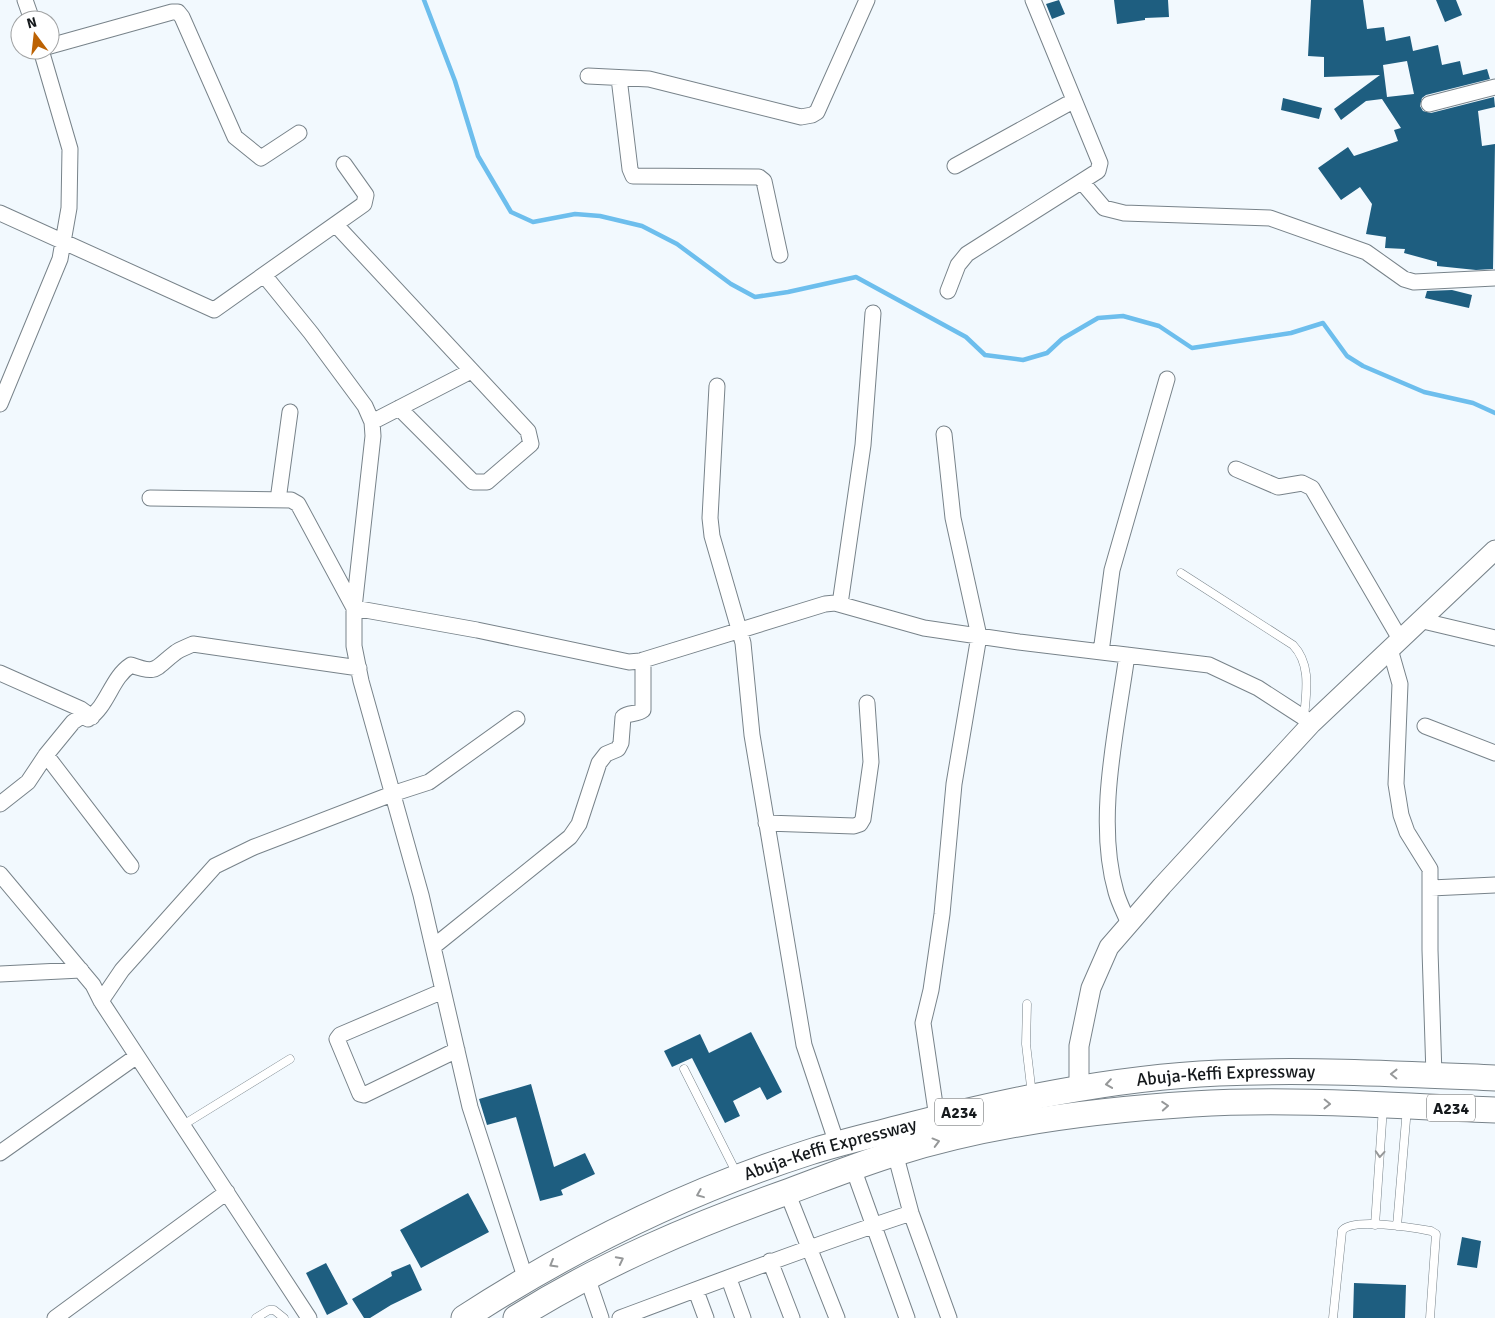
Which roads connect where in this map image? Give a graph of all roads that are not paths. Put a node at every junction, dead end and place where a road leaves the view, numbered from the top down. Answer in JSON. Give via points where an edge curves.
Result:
{"nodes":[{"id":1,"x":867,"y":0,"type":"edge"},
{"id":2,"x":1033,"y":0,"type":"edge"},
{"id":3,"x":60,"y":43,"type":"edge"},
{"id":4,"x":44,"y":60,"type":"edge"},
{"id":5,"x":588,"y":76,"type":"dead end"},
{"id":6,"x":619,"y":78,"type":"junction"},
{"id":7,"x":1495,"y":87,"type":"edge"},
{"id":8,"x":1073,"y":101,"type":"junction"},
{"id":9,"x":1429,"y":104,"type":"dead end"},
{"id":10,"x":299,"y":134,"type":"dead end"},
{"id":11,"x":344,"y":164,"type":"dead end"},
{"id":12,"x":955,"y":166,"type":"dead end"},
{"id":13,"x":1082,"y":182,"type":"junction"},
{"id":14,"x":0,"y":213,"type":"edge"},
{"id":15,"x":336,"y":225,"type":"junction"},
{"id":16,"x":63,"y":240,"type":"junction"},
{"id":17,"x":780,"y":255,"type":"dead end"},
{"id":18,"x":264,"y":275,"type":"junction"},
{"id":19,"x":1495,"y":278,"type":"edge"},
{"id":20,"x":948,"y":291,"type":"dead end"},
{"id":21,"x":873,"y":313,"type":"dead end"},
{"id":22,"x":470,"y":371,"type":"junction"},
{"id":23,"x":1167,"y":379,"type":"dead end"},
{"id":24,"x":717,"y":386,"type":"dead end"},
{"id":25,"x":0,"y":404,"type":"edge"},
{"id":26,"x":399,"y":408,"type":"junction"},
{"id":27,"x":290,"y":412,"type":"dead end"},
{"id":28,"x":372,"y":422,"type":"junction"},
{"id":29,"x":944,"y":434,"type":"dead end"},
{"id":30,"x":1236,"y":470,"type":"dead end"},
{"id":31,"x":150,"y":498,"type":"dead end"},
{"id":32,"x":278,"y":500,"type":"junction"},
{"id":33,"x":1495,"y":550,"type":"edge"},
{"id":34,"x":1181,"y":573,"type":"dead end"},
{"id":35,"x":840,"y":604,"type":"junction"},
{"id":36,"x":354,"y":608,"type":"junction"},
{"id":37,"x":1419,"y":620,"type":"junction"},
{"id":38,"x":740,"y":631,"type":"junction"},
{"id":39,"x":979,"y":636,"type":"junction"},
{"id":40,"x":1495,"y":638,"type":"edge"},
{"id":41,"x":1395,"y":644,"type":"junction"},
{"id":42,"x":1101,"y":652,"type":"junction"},
{"id":43,"x":1127,"y":655,"type":"junction"},
{"id":44,"x":643,"y":660,"type":"junction"},
{"id":45,"x":359,"y":668,"type":"junction"},
{"id":46,"x":0,"y":673,"type":"edge"},
{"id":47,"x":867,"y":703,"type":"dead end"},
{"id":48,"x":92,"y":717,"type":"junction"},
{"id":49,"x":517,"y":719,"type":"dead end"},
{"id":50,"x":1308,"y":721,"type":"junction"},
{"id":51,"x":1425,"y":726,"type":"dead end"},
{"id":52,"x":1495,"y":753,"type":"edge"},
{"id":53,"x":46,"y":755,"type":"junction"},
{"id":54,"x":392,"y":794,"type":"junction"},
{"id":55,"x":0,"y":804,"type":"edge"},
{"id":56,"x":766,"y":823,"type":"junction"},
{"id":57,"x":130,"y":866,"type":"dead end"},
{"id":58,"x":0,"y":874,"type":"edge"},
{"id":59,"x":1495,"y":886,"type":"edge"},
{"id":60,"x":1431,"y":888,"type":"junction"},
{"id":61,"x":1129,"y":924,"type":"junction"},
{"id":62,"x":433,"y":947,"type":"junction"},
{"id":63,"x":81,"y":970,"type":"junction"},
{"id":64,"x":0,"y":974,"type":"edge"},
{"id":65,"x":443,"y":991,"type":"junction"},
{"id":66,"x":101,"y":1001,"type":"junction"},
{"id":67,"x":1027,"y":1004,"type":"dead end"},
{"id":68,"x":457,"y":1050,"type":"junction"},
{"id":69,"x":137,"y":1056,"type":"junction"},
{"id":70,"x":290,"y":1060,"type":"dead end"},
{"id":71,"x":684,"y":1069,"type":"dead end"},
{"id":72,"x":1434,"y":1075,"type":"junction"},
{"id":73,"x":1495,"y":1078,"type":"edge"},
{"id":74,"x":1079,"y":1088,"type":"junction"},
{"id":75,"x":1032,"y":1097,"type":"junction"},
{"id":76,"x":1395,"y":1106,"type":"junction"},
{"id":77,"x":1495,"y":1110,"type":"edge"},
{"id":78,"x":937,"y":1118,"type":"junction"},
{"id":79,"x":183,"y":1125,"type":"junction"},
{"id":80,"x":837,"y":1144,"type":"junction"},
{"id":81,"x":810,"y":1152,"type":"junction"},
{"id":82,"x":895,"y":1153,"type":"junction"},
{"id":83,"x":0,"y":1154,"type":"edge"},
{"id":84,"x":853,"y":1168,"type":"junction"},
{"id":85,"x":746,"y":1176,"type":"junction"},
{"id":86,"x":817,"y":1181,"type":"junction"},
{"id":87,"x":227,"y":1192,"type":"junction"},
{"id":88,"x":787,"y":1192,"type":"junction"},
{"id":89,"x":761,"y":1201,"type":"junction"},
{"id":90,"x":911,"y":1213,"type":"junction"},
{"id":91,"x":874,"y":1225,"type":"junction"},
{"id":92,"x":1374,"y":1225,"type":"junction"},
{"id":93,"x":1397,"y":1226,"type":"junction"},
{"id":94,"x":809,"y":1247,"type":"junction"},
{"id":95,"x":770,"y":1261,"type":"junction"},
{"id":96,"x":587,"y":1277,"type":"junction"},
{"id":97,"x":729,"y":1279,"type":"junction"},
{"id":98,"x":526,"y":1280,"type":"junction"},
{"id":99,"x":696,"y":1291,"type":"junction"},
{"id":100,"x":55,"y":1318,"type":"edge"},
{"id":101,"x":256,"y":1318,"type":"edge"},
{"id":102,"x":284,"y":1318,"type":"edge"},
{"id":103,"x":309,"y":1318,"type":"edge"},
{"id":104,"x":464,"y":1318,"type":"edge"},
{"id":105,"x":516,"y":1318,"type":"edge"},
{"id":106,"x":601,"y":1318,"type":"edge"},
{"id":107,"x":620,"y":1318,"type":"edge"},
{"id":108,"x":706,"y":1318,"type":"edge"},
{"id":109,"x":743,"y":1318,"type":"edge"},
{"id":110,"x":792,"y":1318,"type":"edge"},
{"id":111,"x":837,"y":1318,"type":"edge"},
{"id":112,"x":907,"y":1318,"type":"edge"},
{"id":113,"x":949,"y":1318,"type":"edge"},
{"id":114,"x":1333,"y":1318,"type":"edge"},
{"id":115,"x":1430,"y":1318,"type":"edge"}],
"edges":[{"from":1,"to":6,"type":"street","via":[[817,112],[812,115],[802,117],[649,79]]},
{"from":2,"to":8,"type":"street"},
{"from":3,"to":10,"type":"street","via":[[178,12],[235,137],[261,158]]},
{"from":4,"to":16,"type":"street","via":[[70,149],[69,208]]},
{"from":5,"to":6,"type":"street"},
{"from":6,"to":17,"type":"street","via":[[633,176],[759,177],[764,181]]},
{"from":7,"to":9,"type":"street"},
{"from":8,"to":12,"type":"street"},
{"from":8,"to":13,"type":"street","via":[[1100,164],[1098,171]]},
{"from":11,"to":15,"type":"street","via":[[366,195],[366,200]]},
{"from":13,"to":19,"type":"street","via":[[1104,208],[1118,211],[1270,218],[1366,252],[1392,272],[1414,282]]},
{"from":13,"to":20,"type":"street","via":[[967,254],[958,265]]},
{"from":14,"to":16,"type":"street"},
{"from":15,"to":18,"type":"street"},
{"from":15,"to":22,"type":"street"},
{"from":16,"to":18,"type":"street","via":[[214,310]]},
{"from":16,"to":25,"type":"street","via":[[60,259]]},
{"from":18,"to":28,"type":"street","via":[[312,333],[365,406]]},
{"from":21,"to":35,"type":"street","via":[[862,445]]},
{"from":22,"to":26,"type":"street"},
{"from":22,"to":26,"type":"street","via":[[528,431],[531,439],[531,444],[487,482],[473,482]]},
{"from":23,"to":42,"type":"street","via":[[1112,570]]},
{"from":24,"to":38,"type":"street","via":[[710,518],[712,536]]},
{"from":26,"to":28,"type":"street"},
{"from":27,"to":32,"type":"street"},
{"from":28,"to":36,"type":"street"},
{"from":29,"to":39,"type":"street","via":[[953,518]]},
{"from":30,"to":41,"type":"street","via":[[1278,487],[1302,483],[1312,488]]},
{"from":31,"to":32,"type":"street"},
{"from":32,"to":36,"type":"street","via":[[291,500],[298,504]]},
{"from":33,"to":37,"type":"street"},
{"from":34,"to":50,"type":"lane","via":[[1300,652],[1307,683]]},
{"from":35,"to":38,"type":"street","via":[[825,604]]},
{"from":35,"to":39,"type":"street","via":[[924,628]]},
{"from":36,"to":44,"type":"street","via":[[629,662]]},
{"from":36,"to":45,"type":"street","via":[[354,646]]},
{"from":37,"to":40,"type":"street"},
{"from":37,"to":41,"type":"street"},
{"from":38,"to":44,"type":"street"},
{"from":38,"to":56,"type":"street"},
{"from":39,"to":42,"type":"street"},
{"from":39,"to":78,"type":"street","via":[[954,784],[932,990],[923,1023]]},
{"from":41,"to":50,"type":"street"},
{"from":41,"to":60,"type":"street","via":[[1400,684],[1396,775],[1401,815],[1407,832],[1430,869]]},
{"from":42,"to":43,"type":"street"},
{"from":43,"to":50,"type":"street","via":[[1208,665],[1258,688]]},
{"from":43,"to":61,"type":"street","via":[[1107,799],[1116,892]]},
{"from":44,"to":62,"type":"street","via":[[643,710],[623,717],[621,743],[599,763],[579,824],[570,837]]},
{"from":45,"to":48,"type":"street","via":[[193,644],[154,670],[131,665],[123,670]]},
{"from":45,"to":54,"type":"street"},
{"from":46,"to":48,"type":"street"},
{"from":47,"to":56,"type":"street","via":[[871,762],[864,819],[860,824]]},
{"from":48,"to":53,"type":"street","via":[[82,716],[72,722]]},
{"from":49,"to":54,"type":"street","via":[[429,782]]},
{"from":50,"to":61,"type":"street"},
{"from":51,"to":52,"type":"street"},
{"from":53,"to":55,"type":"street","via":[[28,782]]},
{"from":53,"to":57,"type":"street"},
{"from":54,"to":62,"type":"street"},
{"from":54,"to":66,"type":"street","via":[[215,866],[122,970]]},
{"from":56,"to":80,"type":"street","via":[[804,1045]]},
{"from":58,"to":63,"type":"street"},
{"from":59,"to":60,"type":"street"},
{"from":60,"to":72,"type":"street"},
{"from":61,"to":74,"type":"street","via":[[1109,947],[1091,988],[1079,1046]]},
{"from":62,"to":65,"type":"street"},
{"from":63,"to":64,"type":"street"},
{"from":63,"to":66,"type":"street"},
{"from":65,"to":68,"type":"street"},
{"from":65,"to":68,"type":"street","via":[[337,1039],[360,1094],[364,1095]]},
{"from":66,"to":69,"type":"street"},
{"from":67,"to":75,"type":"lane","via":[[1026,1044]]},
{"from":68,"to":98,"type":"street","via":[[470,1107]]},
{"from":69,"to":79,"type":"street"},
{"from":69,"to":83,"type":"street"},
{"from":70,"to":79,"type":"lane"},
{"from":71,"to":85,"type":"lane"},
{"from":72,"to":73,"type":"highway","name":"Abuja-Keffi Expressway","number":"A234"},
{"from":72,"to":74,"type":"highway","name":"Abuja-Keffi Expressway","number":"A234","one_way":true,"via":[[1220,1073]]},
{"from":74,"to":75,"type":"highway","name":"Abuja-Keffi Expressway","number":"A234"},
{"from":75,"to":78,"type":"highway","name":"Abuja-Keffi Expressway","number":"A234"},
{"from":76,"to":77,"type":"highway","name":"Abuja-Keffi Expressway","number":"A234"},
{"from":82,"to":76,"type":"highway","name":"Abuja-Keffi Expressway","number":"A234","one_way":true,"via":[[1004,1127],[1129,1109],[1262,1102]]},
{"from":76,"to":92,"type":"lane","one_way":true},
{"from":76,"to":93,"type":"lane"},
{"from":78,"to":80,"type":"highway","name":"Abuja-Keffi Expressway","number":"A234"},
{"from":79,"to":87,"type":"street"},
{"from":80,"to":81,"type":"highway","name":"Abuja-Keffi Expressway","number":"A234"},
{"from":81,"to":85,"type":"highway","name":"Abuja-Keffi Expressway","number":"A234"},
{"from":81,"to":86,"type":"highway","via":[[810,1167]]},
{"from":82,"to":84,"type":"highway","name":"Abuja-Keffi Expressway","number":"A234"},
{"from":82,"to":90,"type":"street"},
{"from":84,"to":86,"type":"highway","name":"Abuja-Keffi Expressway","number":"A234"},
{"from":84,"to":91,"type":"street"},
{"from":85,"to":89,"type":"highway","via":[[761,1186]]},
{"from":85,"to":98,"type":"highway","name":"Abuja-Keffi Expressway","number":"A234","one_way":true,"via":[[628,1225]]},
{"from":86,"to":88,"type":"highway","name":"Abuja-Keffi Expressway","number":"A234"},
{"from":87,"to":100,"type":"street"},
{"from":87,"to":103,"type":"street"},
{"from":88,"to":89,"type":"highway","name":"Abuja-Keffi Expressway","number":"A234"},
{"from":88,"to":94,"type":"street"},
{"from":96,"to":89,"type":"highway","name":"Abuja-Keffi Expressway","number":"A234","one_way":true,"via":[[674,1234]]},
{"from":90,"to":91,"type":"street"},
{"from":90,"to":113,"type":"street"},
{"from":91,"to":94,"type":"street"},
{"from":91,"to":112,"type":"street"},
{"from":92,"to":93,"type":"lane"},
{"from":92,"to":114,"type":"lane","via":[[1349,1226],[1342,1231]]},
{"from":93,"to":115,"type":"lane","via":[[1436,1234]]},
{"from":94,"to":95,"type":"street"},
{"from":94,"to":111,"type":"street"},
{"from":95,"to":97,"type":"street"},
{"from":95,"to":110,"type":"street"},
{"from":96,"to":105,"type":"highway","name":"Abuja-Keffi Expressway","number":"A234"},
{"from":96,"to":106,"type":"street"},
{"from":97,"to":99,"type":"street"},
{"from":97,"to":109,"type":"street"},
{"from":98,"to":104,"type":"highway","name":"Abuja-Keffi Expressway","number":"A234"},
{"from":99,"to":107,"type":"street"},
{"from":99,"to":108,"type":"street"},
{"from":101,"to":102,"type":"lane","via":[[274,1310]]}]}
